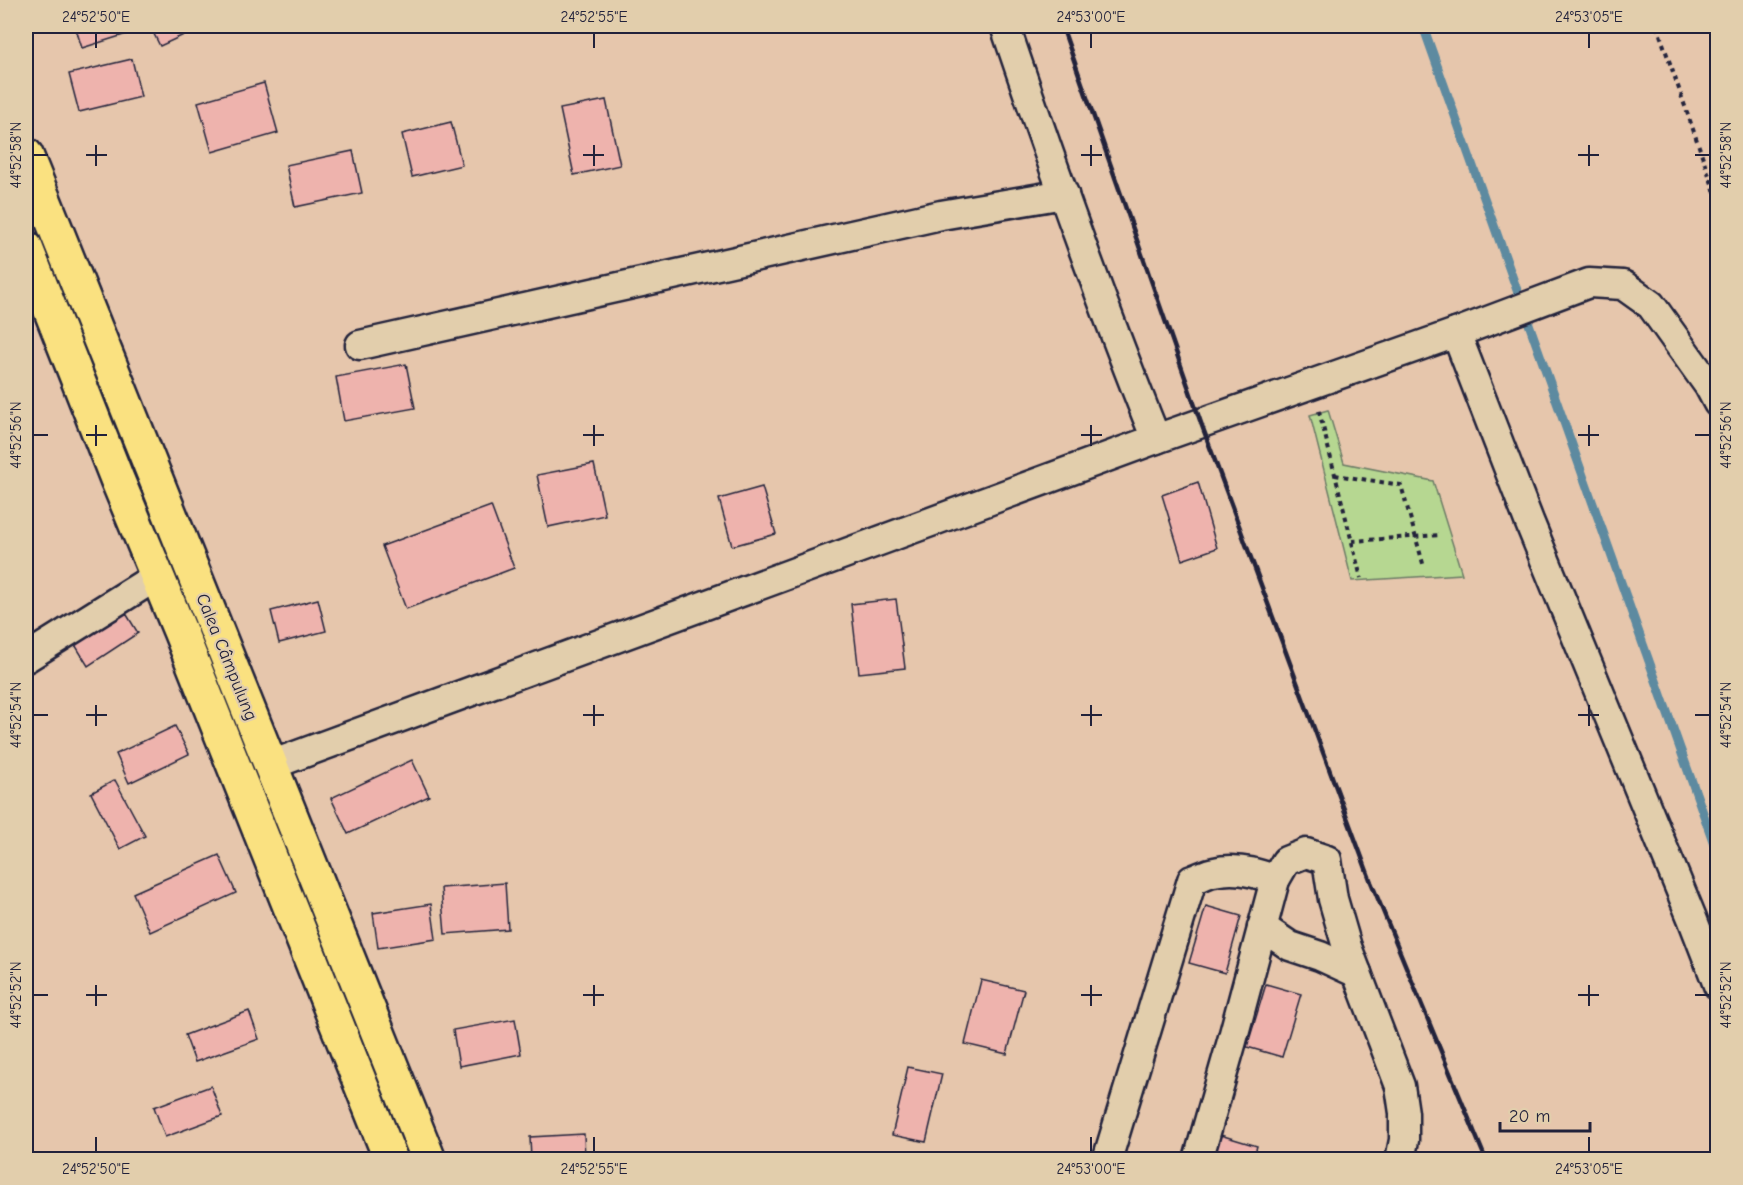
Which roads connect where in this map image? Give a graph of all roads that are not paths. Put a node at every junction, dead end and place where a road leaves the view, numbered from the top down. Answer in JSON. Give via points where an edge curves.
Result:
{"nodes":[{"id":1,"x":1005,"y":26,"type":"edge"},
{"id":2,"x":26,"y":155,"type":"edge"},
{"id":3,"x":1064,"y":194,"type":"junction"},
{"id":4,"x":26,"y":248,"type":"edge"},
{"id":5,"x":1456,"y":333,"type":"junction"},
{"id":6,"x":360,"y":345,"type":"dead end"},
{"id":7,"x":1718,"y":403,"type":"edge"},
{"id":8,"x":1156,"y":440,"type":"junction"},
{"id":9,"x":157,"y":576,"type":"junction"},
{"id":10,"x":26,"y":658,"type":"edge"},
{"id":11,"x":271,"y":765,"type":"junction"},
{"id":12,"x":1275,"y":880,"type":"junction"},
{"id":13,"x":1262,"y":927,"type":"junction"},
{"id":14,"x":1357,"y":973,"type":"junction"},
{"id":15,"x":1718,"y":985,"type":"edge"},
{"id":16,"x":391,"y":1160,"type":"edge"},
{"id":17,"x":429,"y":1160,"type":"edge"},
{"id":18,"x":1107,"y":1160,"type":"edge"},
{"id":19,"x":1198,"y":1160,"type":"edge"},
{"id":20,"x":1400,"y":1160,"type":"edge"}],
"edges":[{"from":1,"to":3,"type":"street"},
{"from":2,"to":11,"type":"highway","name":"Calea Câmpulung"},
{"from":3,"to":6,"type":"street","via":[[941,215]]},
{"from":3,"to":8,"type":"street"},
{"from":4,"to":9,"type":"highway","name":"Calea Câmpulung"},
{"from":5,"to":7,"type":"street","via":[[1588,283],[1623,285],[1651,305]]},
{"from":5,"to":8,"type":"street"},
{"from":5,"to":15,"type":"street"},
{"from":8,"to":11,"type":"street"},
{"from":9,"to":10,"type":"street"},
{"from":9,"to":16,"type":"highway","name":"Calea Câmpulung"},
{"from":11,"to":17,"type":"highway","name":"Calea Câmpulung"},
{"from":12,"to":13,"type":"street"},
{"from":12,"to":14,"type":"street","via":[[1286,861],[1306,853],[1327,860],[1336,909]]},
{"from":12,"to":18,"type":"street","via":[[1243,871],[1215,872],[1192,880]]},
{"from":13,"to":14,"type":"street","via":[[1290,946]]},
{"from":13,"to":19,"type":"street"},
{"from":14,"to":20,"type":"street","via":[[1400,1086],[1404,1113]]}]}
